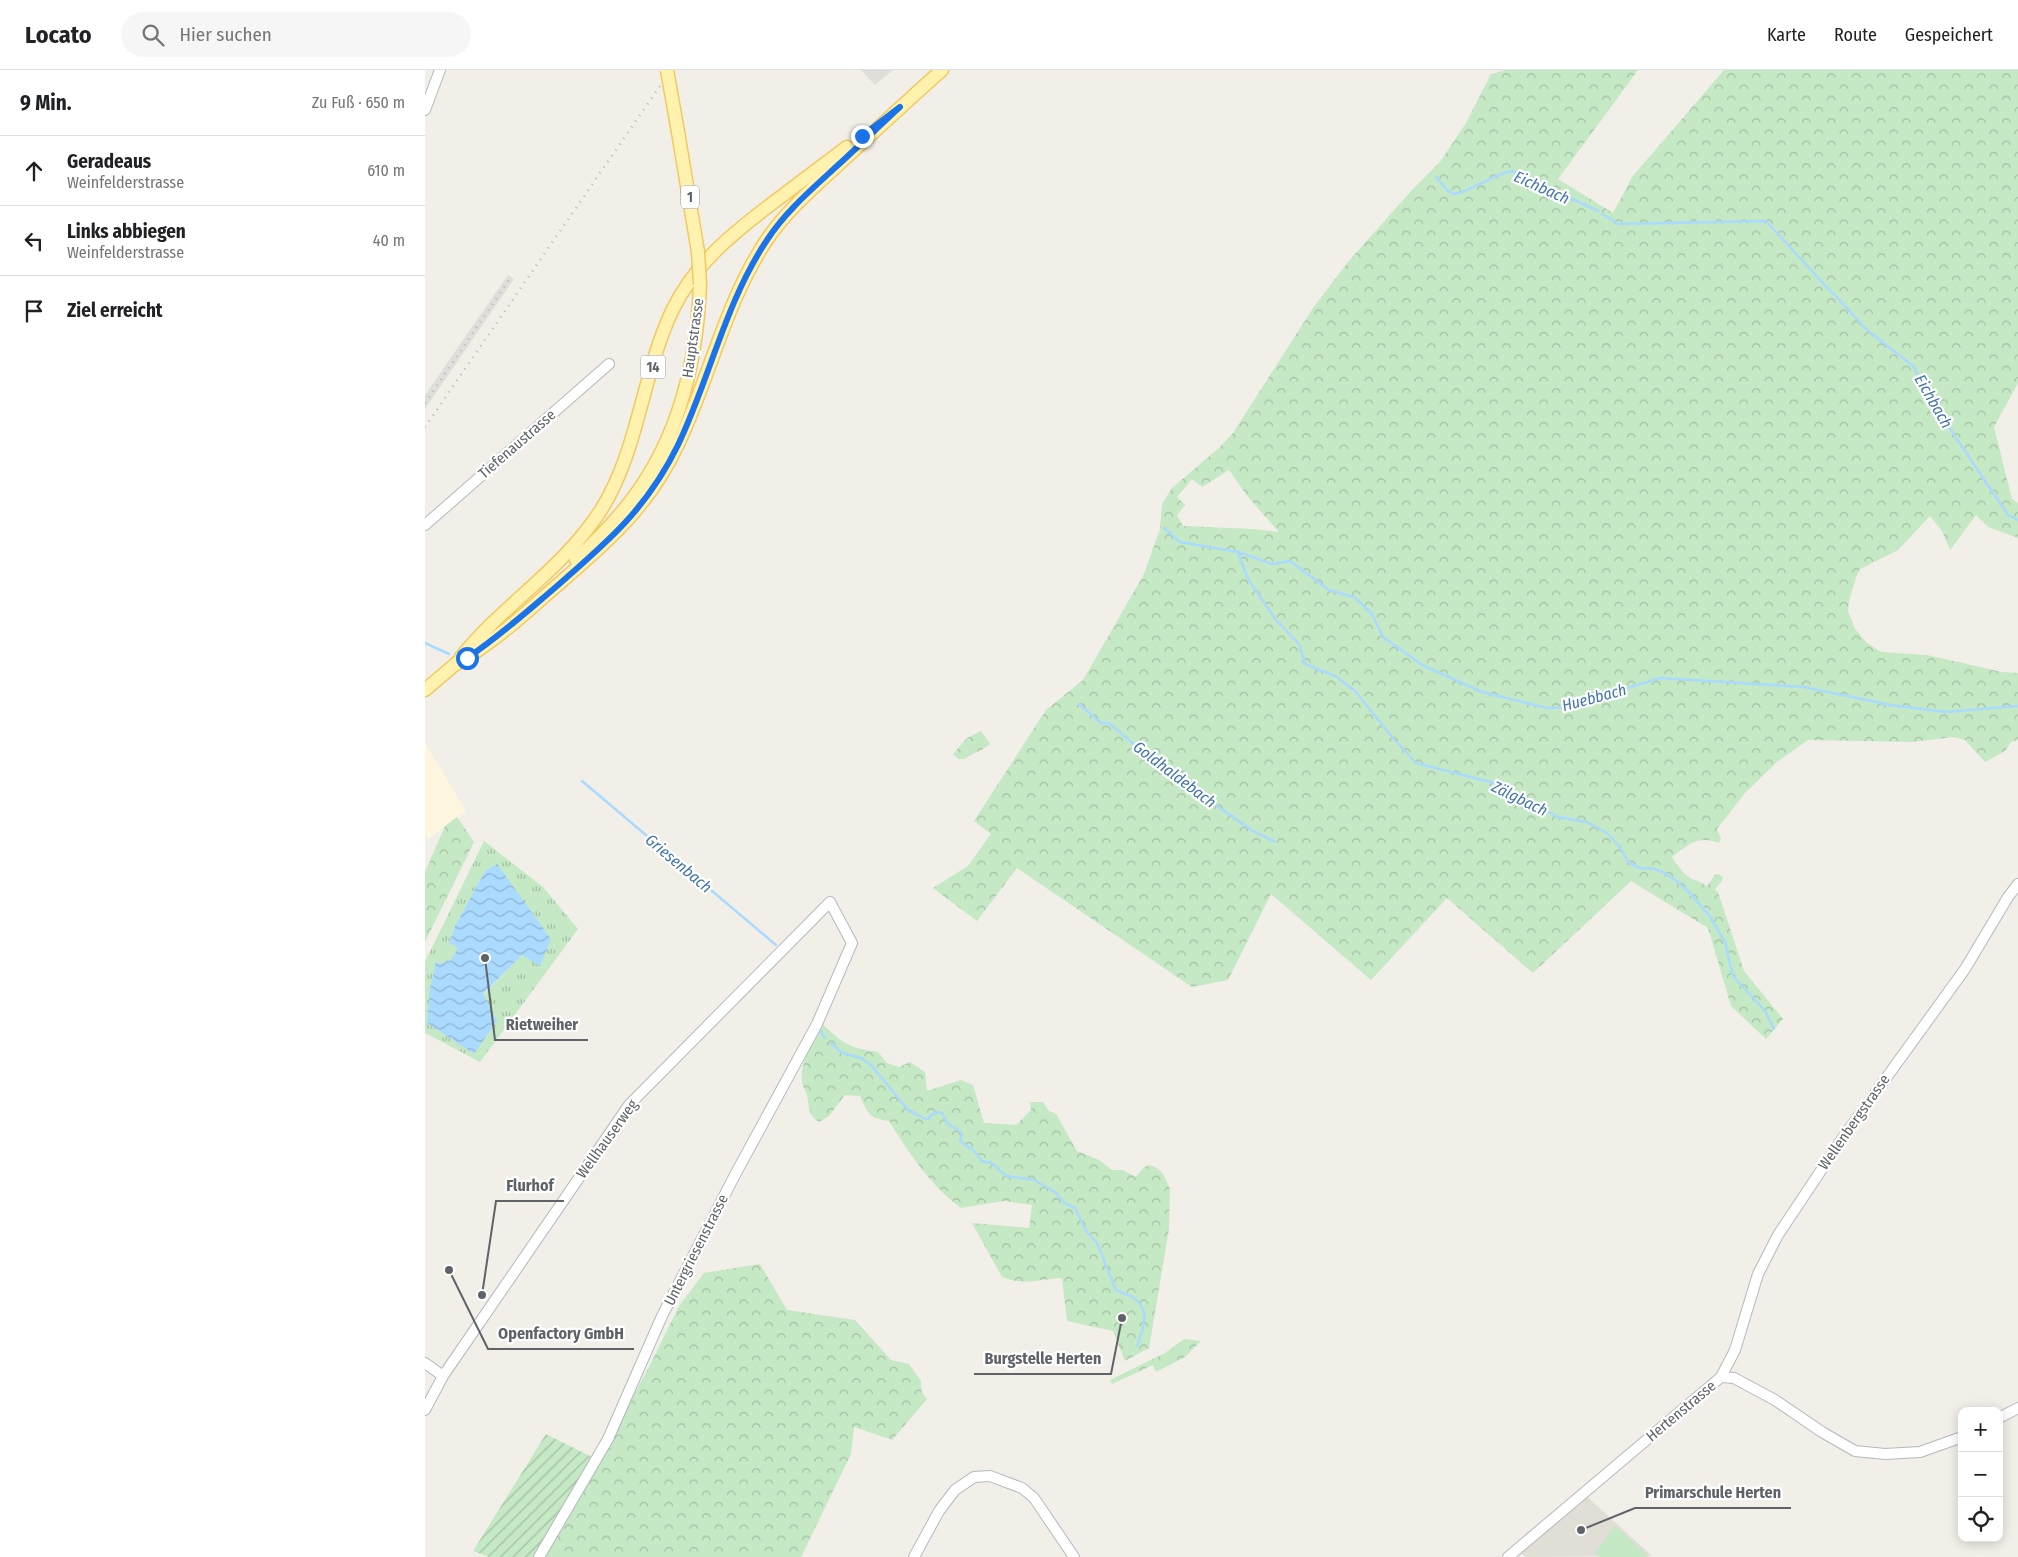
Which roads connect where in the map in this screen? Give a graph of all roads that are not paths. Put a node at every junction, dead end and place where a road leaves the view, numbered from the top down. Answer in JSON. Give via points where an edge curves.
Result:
{"nodes":[{"id":1,"x":440,"y":70,"type":"edge"},
{"id":2,"x":667,"y":70,"type":"edge"},
{"id":3,"x":942,"y":70,"type":"edge"},
{"id":4,"x":900,"y":107,"type":"junction"},
{"id":5,"x":425,"y":110,"type":"edge"},
{"id":6,"x":609,"y":364,"type":"dead end"},
{"id":7,"x":425,"y":525,"type":"edge"},
{"id":8,"x":453,"y":666,"type":"junction"},
{"id":9,"x":425,"y":690,"type":"edge"},
{"id":10,"x":2018,"y":884,"type":"edge"},
{"id":11,"x":830,"y":902,"type":"joint"},
{"id":12,"x":425,"y":1363,"type":"edge"},
{"id":13,"x":443,"y":1376,"type":"junction"},
{"id":14,"x":1721,"y":1377,"type":"junction"},
{"id":15,"x":2018,"y":1408,"type":"edge"},
{"id":16,"x":425,"y":1410,"type":"edge"},
{"id":17,"x":2003,"y":1416,"type":"edge"},
{"id":18,"x":1958,"y":1438,"type":"edge"},
{"id":19,"x":539,"y":1557,"type":"edge"},
{"id":20,"x":913,"y":1557,"type":"edge"},
{"id":21,"x":1074,"y":1557,"type":"edge"},
{"id":22,"x":1508,"y":1557,"type":"edge"}],
"edges":[{"from":1,"to":5,"type":"street"},
{"from":2,"to":8,"type":"main road","name":"Hauptstrasse","number":"1","bridge":true,"via":[[698,252],[700,284],[694,350],[680,408],[655,464],[622,512],[575,560]]},
{"from":3,"to":4,"type":"main road","number":"14"},
{"from":4,"to":8,"type":"main road","number":"14","via":[[809,191],[768,238],[728,315],[678,444],[645,500],[594,555],[515,623]]},
{"from":4,"to":8,"type":"main road","number":"14","via":[[736,231],[705,260],[671,312],[631,446],[601,508],[566,555],[489,627]]},
{"from":6,"to":7,"type":"street","name":"Tiefenaustrasse"},
{"from":8,"to":9,"type":"main road","number":"1"},
{"from":10,"to":14,"type":"street","name":"Wellenbergstrasse","via":[[1965,969],[1847,1131],[1778,1235],[1758,1274],[1735,1350]]},
{"from":11,"to":13,"type":"street","name":"Wellhauserweg","via":[[629,1105]]},
{"from":11,"to":19,"type":"street","name":"Untergriesenstrasse","via":[[852,943],[812,1032],[662,1316],[608,1439]]},
{"from":12,"to":13,"type":"street"},
{"from":13,"to":16,"type":"street","name":"Wellhauserweg"},
{"from":14,"to":18,"type":"street","name":"Hertenstrasse","via":[[1734,1378],[1775,1400],[1855,1451],[1885,1454],[1920,1452]]},
{"from":14,"to":22,"type":"street","name":"Hertenstrasse"},
{"from":15,"to":17,"type":"street"},
{"from":20,"to":21,"type":"street","via":[[955,1490],[974,1477],[990,1476],[1022,1488],[1033,1498]]}]}
